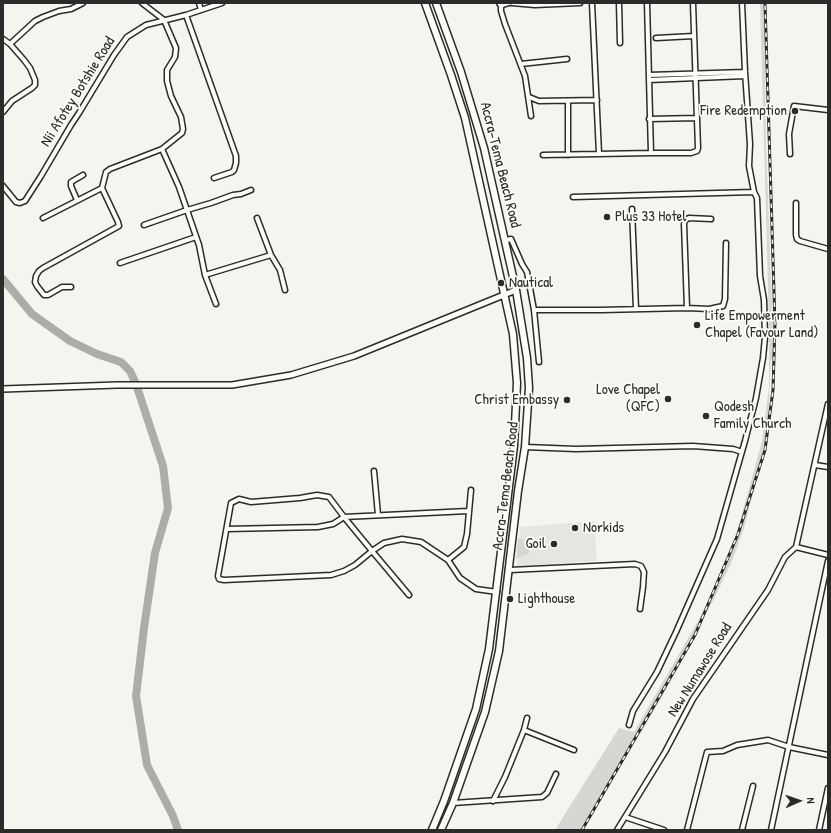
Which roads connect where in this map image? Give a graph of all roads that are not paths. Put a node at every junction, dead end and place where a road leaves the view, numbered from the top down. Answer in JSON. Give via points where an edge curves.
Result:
{"nodes":[{"id":1,"x":83,"y":3,"type":"edge"},
{"id":2,"x":142,"y":3,"type":"edge"},
{"id":3,"x":199,"y":3,"type":"edge"},
{"id":4,"x":222,"y":3,"type":"edge"},
{"id":5,"x":425,"y":3,"type":"edge"},
{"id":6,"x":436,"y":3,"type":"edge"},
{"id":7,"x":510,"y":3,"type":"edge"},
{"id":8,"x":580,"y":3,"type":"edge"},
{"id":9,"x":592,"y":3,"type":"edge"},
{"id":10,"x":619,"y":3,"type":"edge"},
{"id":11,"x":647,"y":3,"type":"edge"},
{"id":12,"x":693,"y":3,"type":"edge"},
{"id":13,"x":742,"y":3,"type":"edge"},
{"id":14,"x":500,"y":5,"type":"edge"},
{"id":15,"x":201,"y":10,"type":"junction"},
{"id":16,"x":186,"y":15,"type":"junction"},
{"id":17,"x":164,"y":20,"type":"junction"},
{"id":18,"x":694,"y":36,"type":"junction"},
{"id":19,"x":656,"y":38,"type":"dead end"},
{"id":20,"x":3,"y":39,"type":"edge"},
{"id":21,"x":620,"y":43,"type":"dead end"},
{"id":22,"x":10,"y":44,"type":"junction"},
{"id":23,"x":567,"y":59,"type":"dead end"},
{"id":24,"x":521,"y":64,"type":"junction"},
{"id":25,"x":745,"y":74,"type":"junction"},
{"id":26,"x":696,"y":76,"type":"junction"},
{"id":27,"x":649,"y":77,"type":"junction"},
{"id":28,"x":529,"y":98,"type":"junction"},
{"id":29,"x":597,"y":100,"type":"junction"},
{"id":30,"x":568,"y":101,"type":"junction"},
{"id":31,"x":828,"y":108,"type":"edge"},
{"id":32,"x":3,"y":112,"type":"edge"},
{"id":33,"x":531,"y":116,"type":"dead end"},
{"id":34,"x":697,"y":118,"type":"junction"},
{"id":35,"x":649,"y":119,"type":"junction"},
{"id":36,"x":162,"y":149,"type":"junction"},
{"id":37,"x":651,"y":153,"type":"junction"},
{"id":38,"x":599,"y":154,"type":"junction"},
{"id":39,"x":790,"y":154,"type":"dead end"},
{"id":40,"x":543,"y":155,"type":"dead end"},
{"id":41,"x":568,"y":156,"type":"junction"},
{"id":42,"x":83,"y":175,"type":"dead end"},
{"id":43,"x":214,"y":178,"type":"dead end"},
{"id":44,"x":3,"y":186,"type":"edge"},
{"id":45,"x":102,"y":188,"type":"junction"},
{"id":46,"x":251,"y":190,"type":"dead end"},
{"id":47,"x":754,"y":192,"type":"junction"},
{"id":48,"x":573,"y":197,"type":"dead end"},
{"id":49,"x":77,"y":200,"type":"junction"},
{"id":50,"x":796,"y":203,"type":"dead end"},
{"id":51,"x":632,"y":209,"type":"dead end"},
{"id":52,"x":187,"y":210,"type":"junction"},
{"id":53,"x":43,"y":218,"type":"dead end"},
{"id":54,"x":257,"y":218,"type":"dead end"},
{"id":55,"x":711,"y":220,"type":"dead end"},
{"id":56,"x":144,"y":224,"type":"dead end"},
{"id":57,"x":196,"y":237,"type":"junction"},
{"id":58,"x":505,"y":240,"type":"junction"},
{"id":59,"x":726,"y":243,"type":"dead end"},
{"id":60,"x":828,"y":249,"type":"edge"},
{"id":61,"x":270,"y":255,"type":"junction"},
{"id":62,"x":120,"y":263,"type":"dead end"},
{"id":63,"x":205,"y":275,"type":"junction"},
{"id":64,"x":71,"y":287,"type":"dead end"},
{"id":65,"x":285,"y":290,"type":"dead end"},
{"id":66,"x":516,"y":290,"type":"junction"},
{"id":67,"x":505,"y":294,"type":"junction"},
{"id":68,"x":216,"y":304,"type":"dead end"},
{"id":69,"x":687,"y":308,"type":"junction"},
{"id":70,"x":636,"y":309,"type":"junction"},
{"id":71,"x":534,"y":310,"type":"junction"},
{"id":72,"x":539,"y":362,"type":"dead end"},
{"id":73,"x":3,"y":389,"type":"edge"},
{"id":74,"x":828,"y":404,"type":"edge"},
{"id":75,"x":514,"y":446,"type":"junction"},
{"id":76,"x":525,"y":448,"type":"junction"},
{"id":77,"x":742,"y":452,"type":"junction"},
{"id":78,"x":815,"y":465,"type":"junction"},
{"id":79,"x":828,"y":467,"type":"edge"},
{"id":80,"x":374,"y":471,"type":"dead end"},
{"id":81,"x":471,"y":490,"type":"dead end"},
{"id":82,"x":468,"y":511,"type":"junction"},
{"id":83,"x":378,"y":515,"type":"junction"},
{"id":84,"x":344,"y":517,"type":"junction"},
{"id":85,"x":227,"y":529,"type":"junction"},
{"id":86,"x":796,"y":547,"type":"junction"},
{"id":87,"x":372,"y":551,"type":"junction"},
{"id":88,"x":828,"y":555,"type":"edge"},
{"id":89,"x":448,"y":560,"type":"junction"},
{"id":90,"x":828,"y":561,"type":"edge"},
{"id":91,"x":510,"y":570,"type":"junction"},
{"id":92,"x":497,"y":592,"type":"junction"},
{"id":93,"x":408,"y":595,"type":"dead end"},
{"id":94,"x":640,"y":609,"type":"dead end"},
{"id":95,"x":527,"y":718,"type":"dead end"},
{"id":96,"x":629,"y":725,"type":"dead end"},
{"id":97,"x":524,"y":730,"type":"junction"},
{"id":98,"x":789,"y":748,"type":"junction"},
{"id":99,"x":574,"y":750,"type":"dead end"},
{"id":100,"x":828,"y":755,"type":"edge"},
{"id":101,"x":556,"y":774,"type":"dead end"},
{"id":102,"x":753,"y":786,"type":"dead end"},
{"id":103,"x":828,"y":788,"type":"edge"},
{"id":104,"x":493,"y":801,"type":"junction"},
{"id":105,"x":453,"y":804,"type":"junction"},
{"id":106,"x":625,"y":817,"type":"junction"},
{"id":107,"x":432,"y":830,"type":"edge"},
{"id":108,"x":441,"y":830,"type":"edge"},
{"id":109,"x":617,"y":830,"type":"edge"},
{"id":110,"x":664,"y":830,"type":"edge"},
{"id":111,"x":687,"y":830,"type":"edge"},
{"id":112,"x":742,"y":830,"type":"edge"},
{"id":113,"x":772,"y":830,"type":"edge"},
{"id":114,"x":820,"y":830,"type":"edge"}],
"edges":[{"from":1,"to":22,"type":"street","via":[[35,21]]},
{"from":2,"to":17,"type":"street"},
{"from":3,"to":15,"type":"street"},
{"from":4,"to":15,"type":"street","name":"Nii Afotey Botshie Road"},
{"from":5,"to":67,"type":"main road","name":"Accra-Tema Beach Road","via":[[465,118]]},
{"from":6,"to":58,"type":"main road","name":"Accra-Tema Beach Road","via":[[461,72],[482,142]]},
{"from":7,"to":8,"type":"street"},
{"from":7,"to":14,"type":"street"},
{"from":9,"to":29,"type":"street"},
{"from":10,"to":21,"type":"street"},
{"from":11,"to":27,"type":"street"},
{"from":12,"to":18,"type":"street"},
{"from":13,"to":25,"type":"street"},
{"from":14,"to":24,"type":"street"},
{"from":15,"to":16,"type":"street","name":"Nii Afotey Botshie Road"},
{"from":16,"to":17,"type":"street","name":"Nii Afotey Botshie Road"},
{"from":16,"to":43,"type":"street","via":[[236,156],[232,172]]},
{"from":17,"to":36,"type":"street","via":[[176,48],[166,81],[181,117],[183,129],[182,133]]},
{"from":17,"to":44,"type":"street","name":"Nii Afotey Botshie Road","via":[[146,25],[127,37],[25,201],[16,202]]},
{"from":18,"to":19,"type":"street"},
{"from":18,"to":26,"type":"street"},
{"from":20,"to":22,"type":"street"},
{"from":22,"to":32,"type":"street","via":[[30,68],[35,77],[35,85],[12,101]]},
{"from":23,"to":24,"type":"street"},
{"from":24,"to":28,"type":"street"},
{"from":25,"to":26,"type":"street"},
{"from":25,"to":47,"type":"street","via":[[749,166]]},
{"from":26,"to":27,"type":"street"},
{"from":26,"to":34,"type":"street"},
{"from":27,"to":35,"type":"street"},
{"from":28,"to":30,"type":"street","via":[[539,102]]},
{"from":28,"to":33,"type":"street"},
{"from":29,"to":30,"type":"street"},
{"from":29,"to":38,"type":"street"},
{"from":30,"to":41,"type":"street"},
{"from":31,"to":39,"type":"street","via":[[794,106],[789,134]]},
{"from":34,"to":35,"type":"street"},
{"from":34,"to":37,"type":"street","via":[[697,151]]},
{"from":35,"to":37,"type":"street"},
{"from":36,"to":45,"type":"street","via":[[110,169],[106,172]]},
{"from":36,"to":52,"type":"street"},
{"from":37,"to":38,"type":"street"},
{"from":38,"to":41,"type":"street"},
{"from":40,"to":41,"type":"street"},
{"from":42,"to":49,"type":"street","via":[[70,182]]},
{"from":45,"to":49,"type":"street"},
{"from":45,"to":64,"type":"street","via":[[119,226],[43,268],[36,276],[35,282],[44,295],[62,287]]},
{"from":46,"to":52,"type":"street"},
{"from":47,"to":48,"type":"street"},
{"from":47,"to":77,"type":"street","via":[[757,198],[765,337],[756,398]]},
{"from":49,"to":53,"type":"street"},
{"from":50,"to":60,"type":"street","via":[[797,239]]},
{"from":51,"to":70,"type":"street"},
{"from":52,"to":56,"type":"street"},
{"from":52,"to":57,"type":"street"},
{"from":54,"to":61,"type":"street"},
{"from":55,"to":69,"type":"street","via":[[685,220]]},
{"from":57,"to":62,"type":"street"},
{"from":57,"to":63,"type":"street"},
{"from":58,"to":66,"type":"main road","name":"Accra-Tema Beach Road"},
{"from":58,"to":71,"type":"street","via":[[511,239],[527,272]]},
{"from":59,"to":69,"type":"street","via":[[723,306],[709,309]]},
{"from":61,"to":63,"type":"street"},
{"from":61,"to":65,"type":"street","via":[[280,270]]},
{"from":63,"to":68,"type":"street"},
{"from":66,"to":67,"type":"street"},
{"from":66,"to":76,"type":"main road","name":"Accra-Tema Beach Road","via":[[529,388]]},
{"from":67,"to":73,"type":"street","via":[[354,356],[292,375],[232,385]]},
{"from":67,"to":75,"type":"main road","name":"Accra-Tema Beach Road","via":[[516,357]]},
{"from":69,"to":70,"type":"street"},
{"from":70,"to":71,"type":"street"},
{"from":71,"to":72,"type":"street"},
{"from":74,"to":78,"type":"street"},
{"from":75,"to":76,"type":"main road"},
{"from":75,"to":92,"type":"main road","name":"Accra-Tema Beach Road"},
{"from":76,"to":77,"type":"street","via":[[693,446]]},
{"from":76,"to":91,"type":"main road","name":"Accra-Tema Beach Road"},
{"from":77,"to":96,"type":"street","via":[[717,539],[676,632],[657,672],[633,711]]},
{"from":78,"to":79,"type":"street"},
{"from":78,"to":86,"type":"street"},
{"from":80,"to":83,"type":"street"},
{"from":81,"to":82,"type":"street"},
{"from":82,"to":83,"type":"street"},
{"from":82,"to":89,"type":"street","via":[[464,547]]},
{"from":83,"to":84,"type":"street"},
{"from":84,"to":85,"type":"street","via":[[322,527]]},
{"from":84,"to":85,"type":"street","via":[[329,497],[317,495],[251,502],[239,499],[231,503]]},
{"from":84,"to":87,"type":"street"},
{"from":85,"to":87,"type":"street","via":[[218,576],[221,580],[331,575],[355,565]]},
{"from":86,"to":88,"type":"street"},
{"from":86,"to":106,"type":"street","name":"New Numawose Road","via":[[785,557],[768,590],[693,699],[666,752]]},
{"from":87,"to":89,"type":"street","via":[[392,540],[411,540],[421,542]]},
{"from":87,"to":93,"type":"street"},
{"from":89,"to":92,"type":"street","via":[[467,584],[476,589]]},
{"from":90,"to":98,"type":"street"},
{"from":91,"to":94,"type":"street","via":[[634,564],[641,566],[644,572],[644,587]]},
{"from":91,"to":105,"type":"main road","name":"Accra-Tema Beach Road","via":[[491,690]]},
{"from":92,"to":107,"type":"main road","name":"Accra-Tema Beach Road","via":[[489,649],[476,709]]},
{"from":95,"to":97,"type":"street"},
{"from":97,"to":99,"type":"street"},
{"from":97,"to":104,"type":"street"},
{"from":98,"to":100,"type":"street"},
{"from":98,"to":111,"type":"street","via":[[768,740],[737,745],[723,751],[707,752]]},
{"from":98,"to":113,"type":"street"},
{"from":101,"to":104,"type":"street","via":[[545,796]]},
{"from":102,"to":112,"type":"street"},
{"from":103,"to":114,"type":"street"},
{"from":104,"to":105,"type":"street"},
{"from":105,"to":108,"type":"main road","name":"Accra-Tema Beach Road"},
{"from":106,"to":109,"type":"street","name":"New Numawose Road"},
{"from":106,"to":110,"type":"street"}]}
